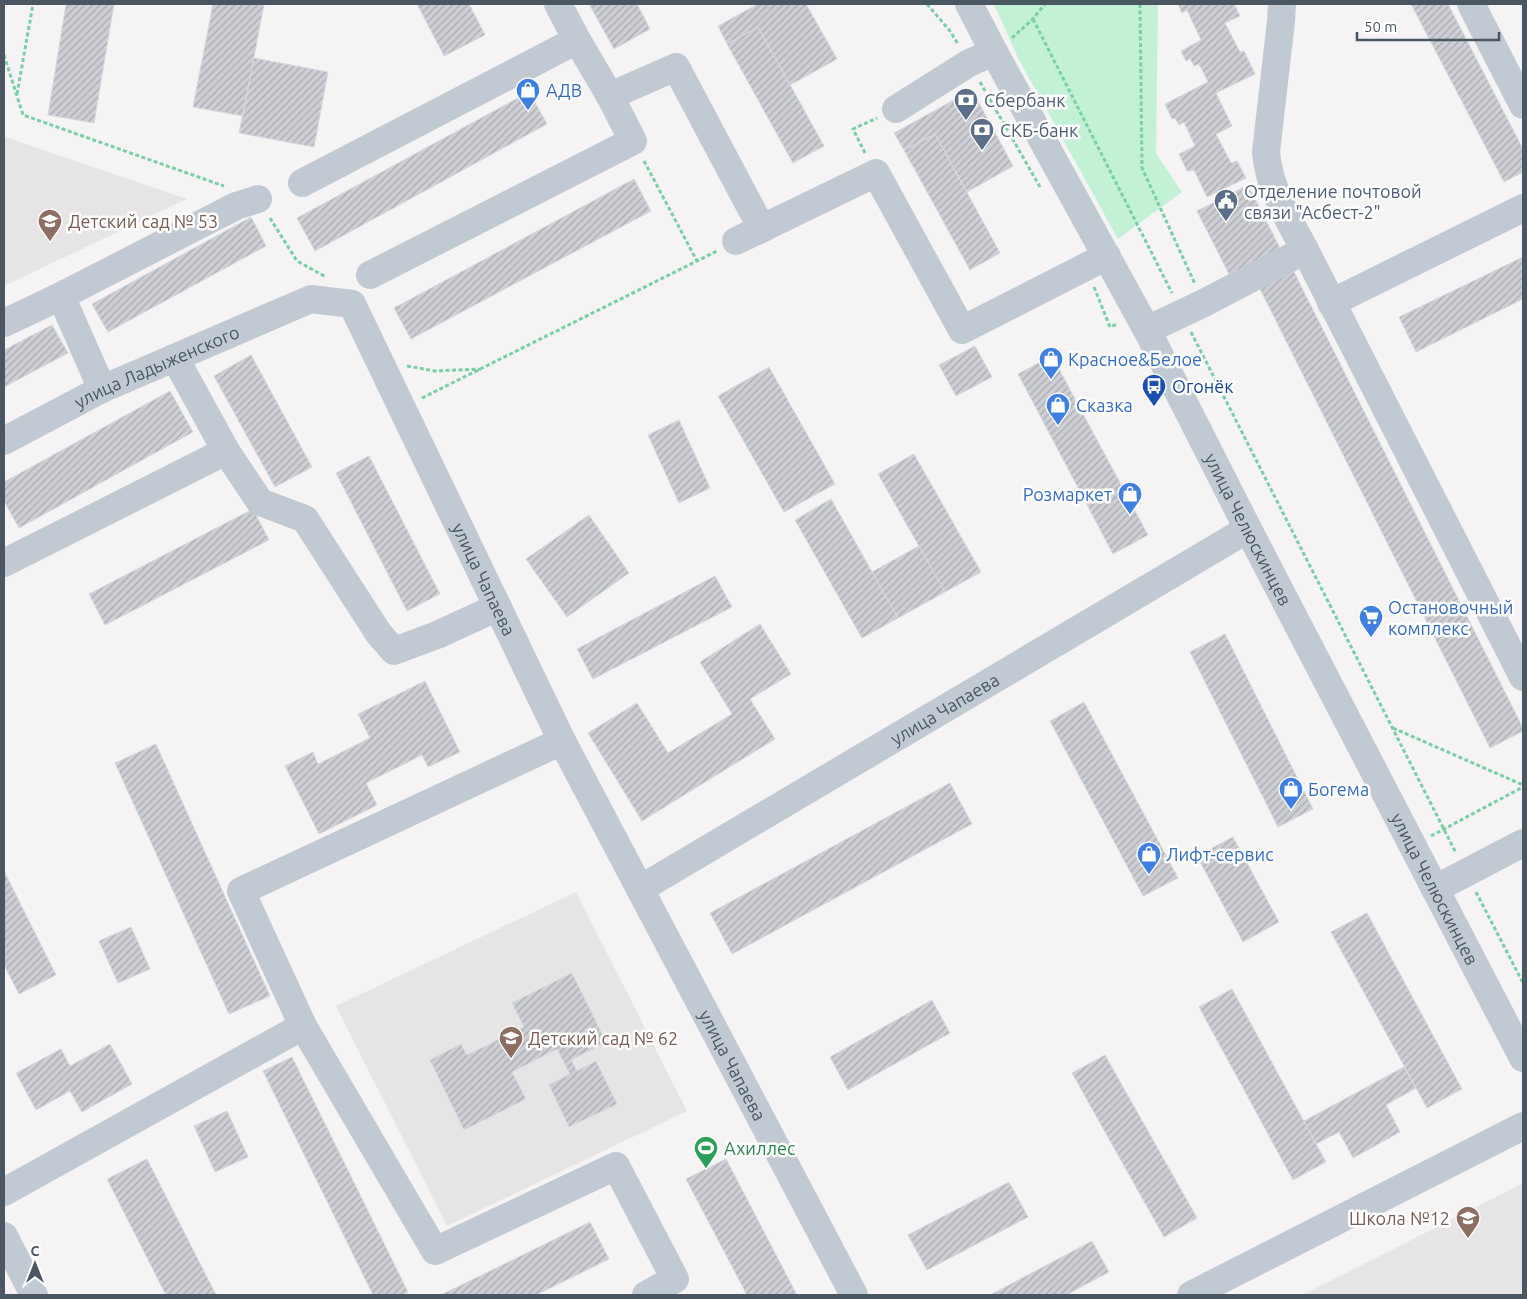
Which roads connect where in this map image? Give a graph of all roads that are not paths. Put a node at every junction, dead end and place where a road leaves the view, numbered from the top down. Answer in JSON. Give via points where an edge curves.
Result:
{"nodes":[{"id":1,"x":558,"y":4,"type":"edge"},
{"id":2,"x":969,"y":4,"type":"edge"},
{"id":3,"x":1282,"y":4,"type":"edge"},
{"id":4,"x":1471,"y":4,"type":"edge"},
{"id":5,"x":577,"y":40,"type":"junction"},
{"id":6,"x":994,"y":52,"type":"junction"},
{"id":7,"x":610,"y":96,"type":"junction"},
{"id":8,"x":1523,"y":106,"type":"edge"},
{"id":9,"x":896,"y":109,"type":"road end"},
{"id":10,"x":302,"y":183,"type":"dead end"},
{"id":11,"x":258,"y":199,"type":"dead end"},
{"id":12,"x":1523,"y":208,"type":"edge"},
{"id":13,"x":762,"y":229,"type":"junction"},
{"id":14,"x":736,"y":241,"type":"road end"},
{"id":15,"x":1305,"y":250,"type":"junction"},
{"id":16,"x":1096,"y":262,"type":"junction"},
{"id":17,"x":370,"y":274,"type":"dead end"},
{"id":18,"x":61,"y":296,"type":"junction"},
{"id":19,"x":312,"y":299,"type":"joint"},
{"id":20,"x":1331,"y":303,"type":"junction"},
{"id":21,"x":1142,"y":321,"type":"junction"},
{"id":22,"x":4,"y":323,"type":"edge"},
{"id":23,"x":175,"y":358,"type":"junction"},
{"id":24,"x":102,"y":389,"type":"junction"},
{"id":25,"x":4,"y":441,"type":"edge"},
{"id":26,"x":226,"y":451,"type":"junction"},
{"id":27,"x":1248,"y":529,"type":"junction"},
{"id":28,"x":4,"y":563,"type":"edge"},
{"id":29,"x":498,"y":607,"type":"junction"},
{"id":30,"x":1521,"y":667,"type":"edge"},
{"id":31,"x":562,"y":741,"type":"junction"},
{"id":32,"x":1523,"y":843,"type":"edge"},
{"id":33,"x":640,"y":889,"type":"junction"},
{"id":34,"x":1435,"y":889,"type":"junction"},
{"id":35,"x":303,"y":1026,"type":"junction"},
{"id":36,"x":1523,"y":1058,"type":"edge"},
{"id":37,"x":1523,"y":1126,"type":"edge"},
{"id":38,"x":4,"y":1192,"type":"edge"},
{"id":39,"x":4,"y":1236,"type":"edge"},
{"id":40,"x":34,"y":1295,"type":"edge"},
{"id":41,"x":646,"y":1295,"type":"edge"},
{"id":42,"x":854,"y":1295,"type":"edge"},
{"id":43,"x":1191,"y":1295,"type":"edge"}],
"edges":[{"from":1,"to":5,"type":"street"},
{"from":2,"to":6,"type":"street","name":"улица Челюскинцев"},
{"from":3,"to":15,"type":"street","via":[[1267,164],[1277,198]]},
{"from":4,"to":8,"type":"street"},
{"from":5,"to":7,"type":"street"},
{"from":5,"to":10,"type":"street"},
{"from":6,"to":9,"type":"street","via":[[969,63]]},
{"from":6,"to":16,"type":"street","name":"улица Челюскинцев"},
{"from":7,"to":13,"type":"street","via":[[676,67]]},
{"from":7,"to":17,"type":"street","via":[[633,141]]},
{"from":11,"to":18,"type":"street","via":[[236,206]]},
{"from":12,"to":20,"type":"street"},
{"from":13,"to":14,"type":"street"},
{"from":13,"to":16,"type":"street","via":[[876,173],[962,330]]},
{"from":15,"to":20,"type":"street"},
{"from":15,"to":21,"type":"street","via":[[1193,308]]},
{"from":16,"to":21,"type":"street","name":"улица Челюскинцев"},
{"from":18,"to":22,"type":"street"},
{"from":18,"to":24,"type":"street"},
{"from":19,"to":23,"type":"street","name":"улица Ладыженского"},
{"from":19,"to":29,"type":"street","name":"улица Чапаева","via":[[352,304],[410,406]]},
{"from":20,"to":30,"type":"street"},
{"from":21,"to":27,"type":"street","name":"улица Челюскинцев"},
{"from":23,"to":24,"type":"street","name":"улица Ладыженского"},
{"from":23,"to":26,"type":"street"},
{"from":24,"to":25,"type":"street","name":"улица Ладыженского"},
{"from":26,"to":28,"type":"street"},
{"from":26,"to":29,"type":"street","via":[[260,502],[305,519],[378,634],[394,651]]},
{"from":27,"to":33,"type":"street","name":"улица Чапаева"},
{"from":27,"to":34,"type":"street","name":"улица Челюскинцев"},
{"from":29,"to":31,"type":"street","name":"улица Чапаева"},
{"from":31,"to":33,"type":"street","name":"улица Чапаева"},
{"from":31,"to":35,"type":"street","via":[[241,891]]},
{"from":32,"to":34,"type":"street"},
{"from":33,"to":42,"type":"street","name":"улица Чапаева"},
{"from":34,"to":36,"type":"street","name":"улица Челюскинцев"},
{"from":35,"to":38,"type":"street"},
{"from":35,"to":41,"type":"street","via":[[435,1250],[616,1166],[675,1279]]},
{"from":37,"to":43,"type":"street"},
{"from":39,"to":40,"type":"street"}]}
